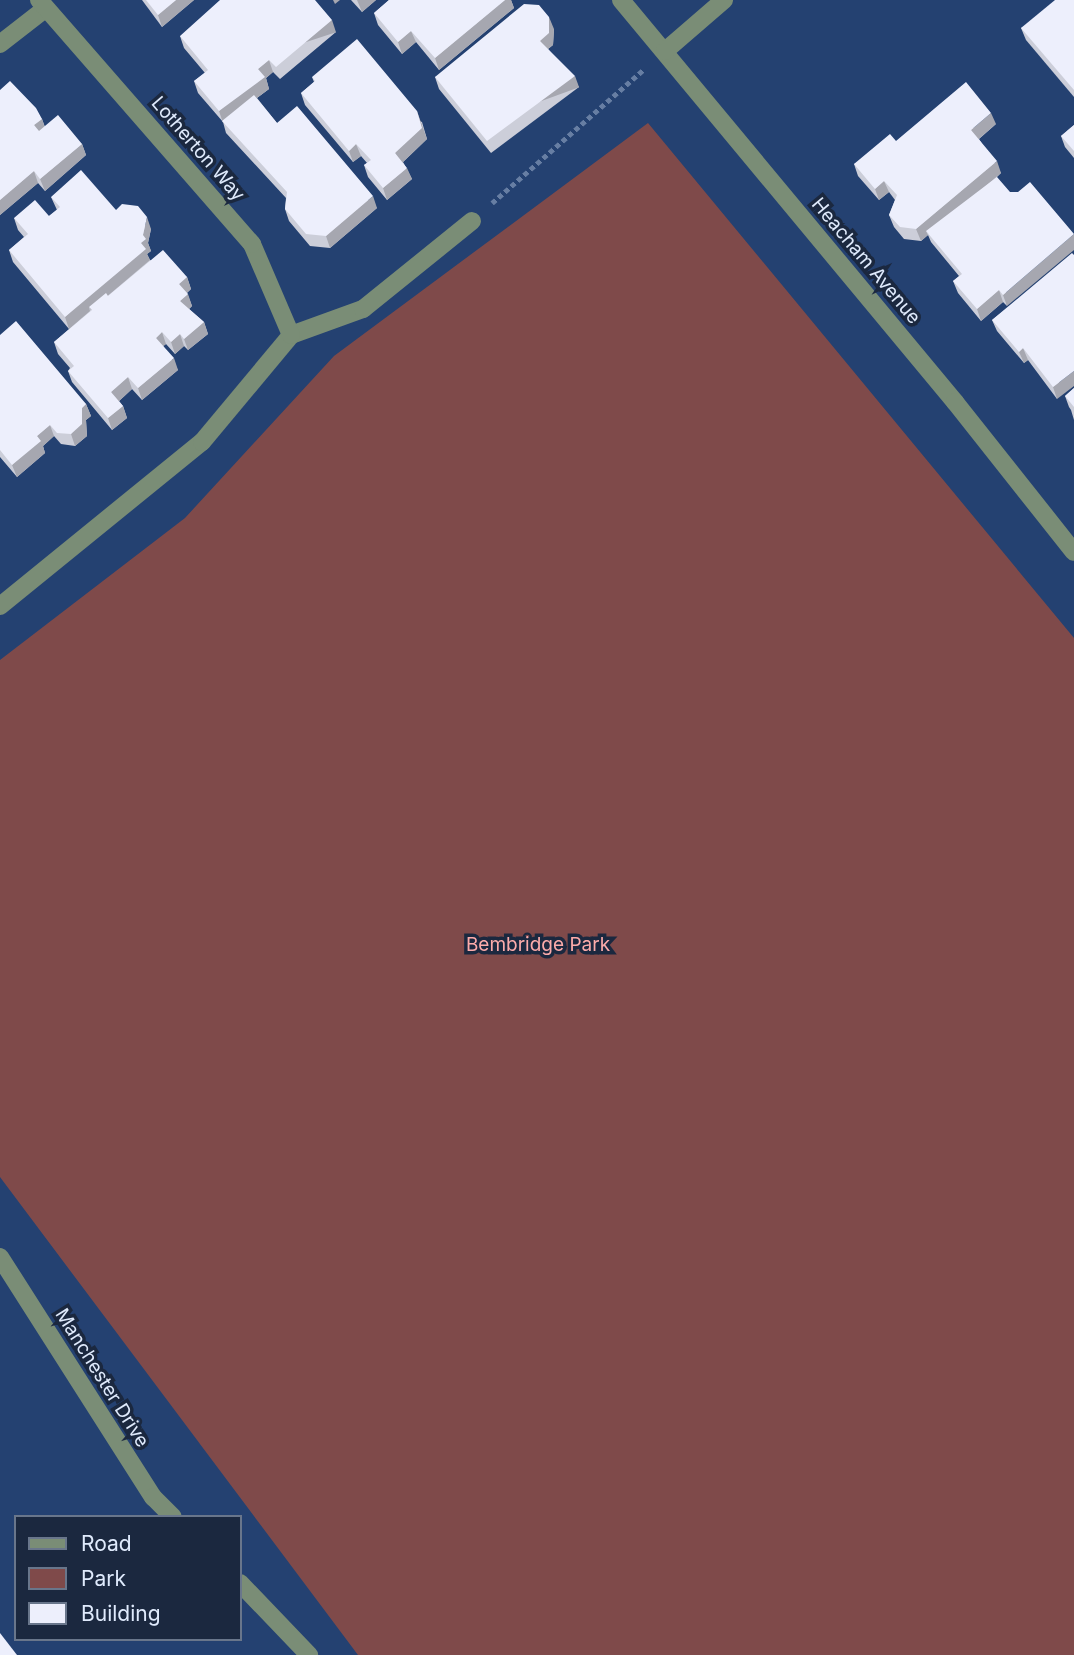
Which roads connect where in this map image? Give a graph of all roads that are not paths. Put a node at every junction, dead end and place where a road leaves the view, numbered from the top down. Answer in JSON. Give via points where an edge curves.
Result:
{"nodes":[{"id":1,"x":621,"y":0,"type":"edge"},
{"id":2,"x":724,"y":0,"type":"edge"},
{"id":3,"x":43,"y":4,"type":"edge"},
{"id":4,"x":0,"y":44,"type":"edge"},
{"id":5,"x":665,"y":51,"type":"junction"},
{"id":6,"x":472,"y":221,"type":"road end"},
{"id":7,"x":291,"y":335,"type":"junction"},
{"id":8,"x":1074,"y":552,"type":"edge"},
{"id":9,"x":0,"y":606,"type":"edge"},
{"id":10,"x":0,"y":1257,"type":"edge"},
{"id":11,"x":171,"y":1515,"type":"edge"},
{"id":12,"x":242,"y":1585,"type":"edge"},
{"id":13,"x":309,"y":1655,"type":"edge"}],
"edges":[{"from":1,"to":5,"type":"street","name":"Heacham Avenue"},
{"from":2,"to":5,"type":"street"},
{"from":3,"to":4,"type":"street","name":"Lotherton Way"},
{"from":3,"to":7,"type":"street","name":"Lotherton Way","via":[[252,243]]},
{"from":5,"to":8,"type":"street","name":"Heacham Avenue"},
{"from":6,"to":7,"type":"street","via":[[363,309]]},
{"from":7,"to":9,"type":"street","via":[[202,442]]},
{"from":10,"to":11,"type":"street","name":"Manchester Drive","via":[[153,1497]]},
{"from":12,"to":13,"type":"street"}]}
